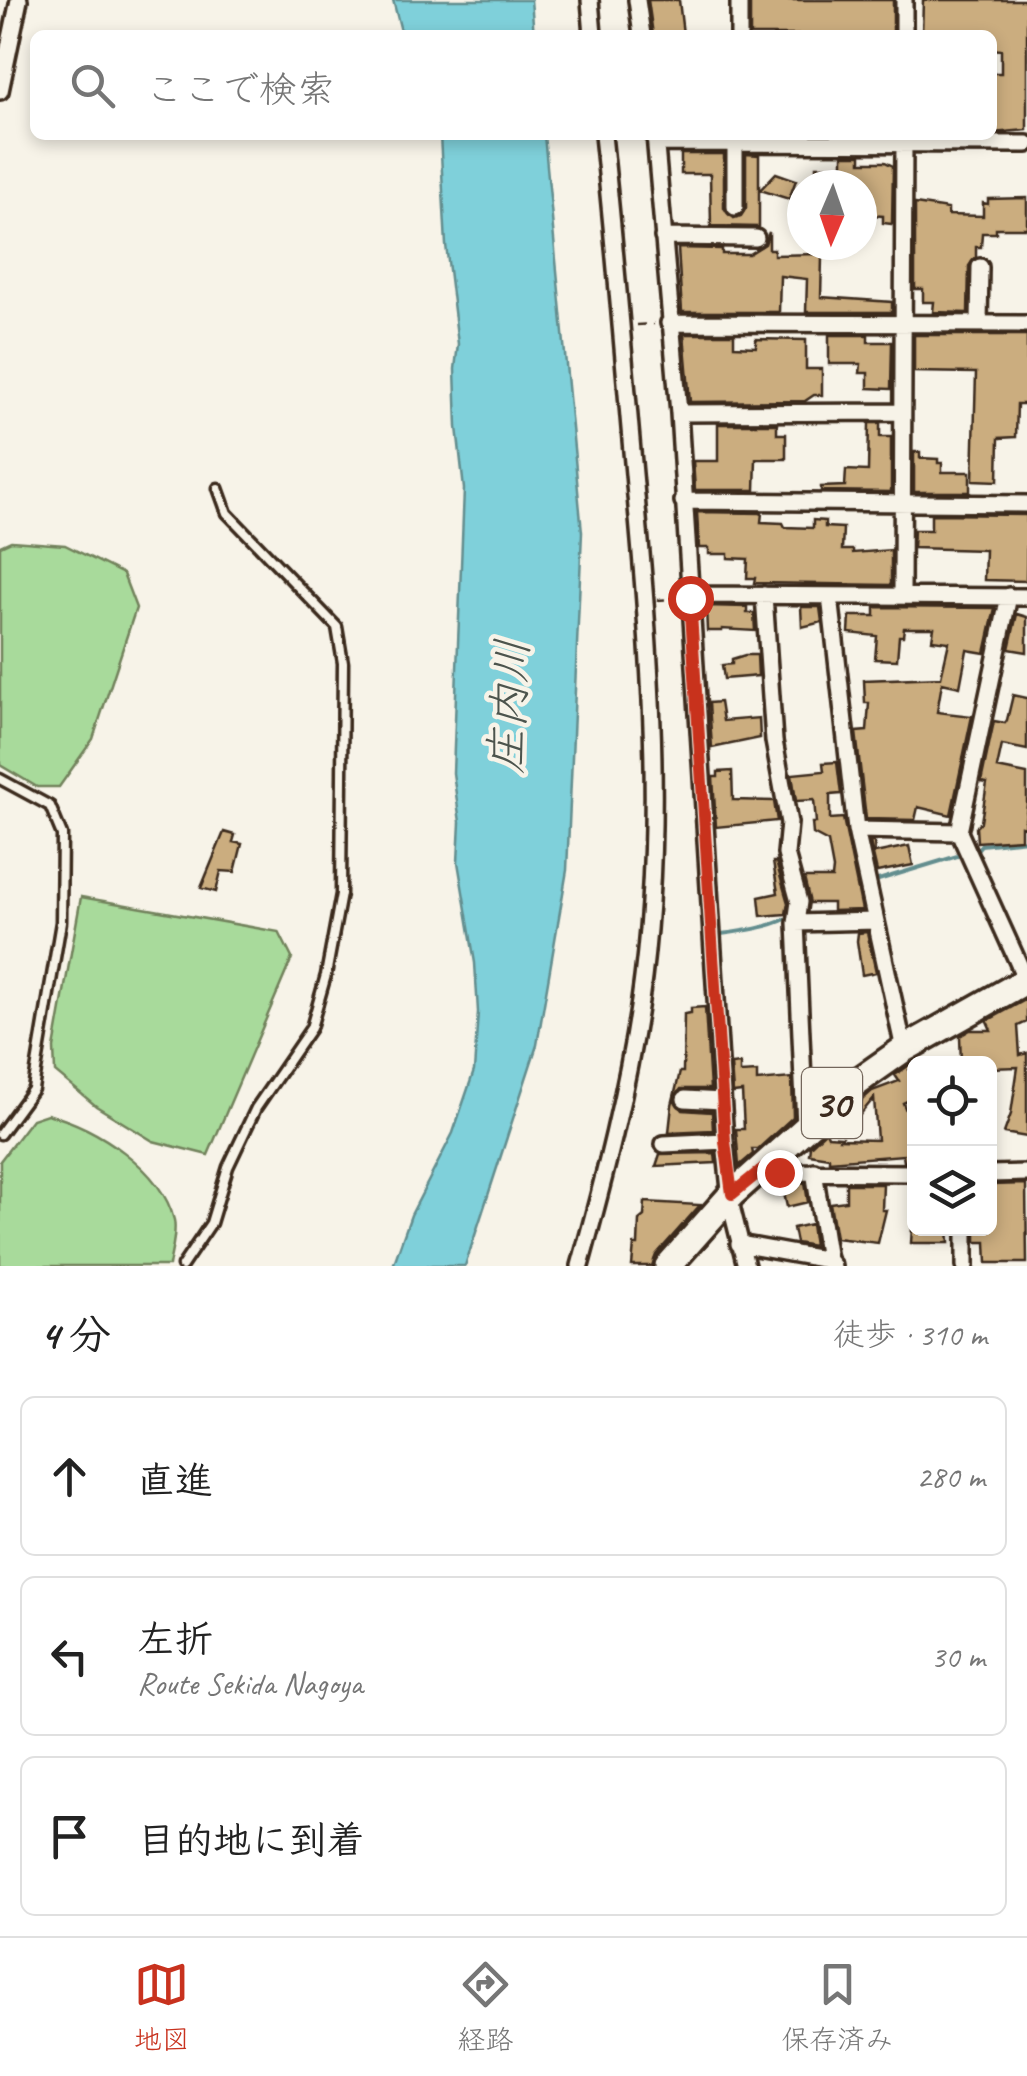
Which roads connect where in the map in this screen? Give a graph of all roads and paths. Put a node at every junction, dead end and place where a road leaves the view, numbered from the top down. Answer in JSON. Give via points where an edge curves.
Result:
{"nodes":[{"id":1,"x":19,"y":0,"type":"edge"},
{"id":2,"x":590,"y":0,"type":"edge"},
{"id":3,"x":638,"y":0,"type":"edge"},
{"id":4,"x":739,"y":0,"type":"edge"},
{"id":5,"x":904,"y":0,"type":"edge"},
{"id":6,"x":593,"y":30,"type":"edge"},
{"id":7,"x":641,"y":30,"type":"edge"},
{"id":8,"x":739,"y":30,"type":"edge"},
{"id":9,"x":904,"y":30,"type":"edge"},
{"id":10,"x":0,"y":91,"type":"edge"},
{"id":11,"x":604,"y":140,"type":"edge"},
{"id":12,"x":656,"y":140,"type":"edge"},
{"id":13,"x":696,"y":140,"type":"edge"},
{"id":14,"x":904,"y":140,"type":"edge"},
{"id":15,"x":737,"y":141,"type":"edge"},
{"id":16,"x":1027,"y":144,"type":"edge"},
{"id":17,"x":735,"y":208,"type":"dead end"},
{"id":18,"x":663,"y":236,"type":"junction"},
{"id":19,"x":756,"y":238,"type":"dead end"},
{"id":20,"x":980,"y":267,"type":"dead end"},
{"id":21,"x":669,"y":323,"type":"junction"},
{"id":22,"x":903,"y":323,"type":"junction"},
{"id":23,"x":979,"y":323,"type":"junction"},
{"id":24,"x":1027,"y":324,"type":"edge"},
{"id":25,"x":621,"y":326,"type":"junction"},
{"id":26,"x":902,"y":412,"type":"junction"},
{"id":27,"x":679,"y":414,"type":"junction"},
{"id":28,"x":218,"y":488,"type":"dead end"},
{"id":29,"x":684,"y":501,"type":"junction"},
{"id":30,"x":902,"y":504,"type":"junction"},
{"id":31,"x":1027,"y":504,"type":"edge"},
{"id":32,"x":764,"y":596,"type":"junction"},
{"id":33,"x":830,"y":596,"type":"junction"},
{"id":34,"x":902,"y":596,"type":"junction"},
{"id":35,"x":1010,"y":596,"type":"junction"},
{"id":36,"x":690,"y":597,"type":"junction"},
{"id":37,"x":1027,"y":597,"type":"edge"},
{"id":38,"x":646,"y":601,"type":"junction"},
{"id":39,"x":0,"y":779,"type":"edge"},
{"id":40,"x":856,"y":830,"type":"junction"},
{"id":41,"x":959,"y":832,"type":"junction"},
{"id":42,"x":876,"y":921,"type":"junction"},
{"id":43,"x":796,"y":923,"type":"junction"},
{"id":44,"x":1026,"y":980,"type":"edge"},
{"id":45,"x":904,"y":1048,"type":"junction"},
{"id":46,"x":685,"y":1099,"type":"dead end"},
{"id":47,"x":722,"y":1102,"type":"junction"},
{"id":48,"x":805,"y":1126,"type":"junction"},
{"id":49,"x":0,"y":1134,"type":"edge"},
{"id":50,"x":725,"y":1141,"type":"junction"},
{"id":51,"x":664,"y":1144,"type":"dead end"},
{"id":52,"x":764,"y":1168,"type":"junction"},
{"id":53,"x":814,"y":1172,"type":"junction"},
{"id":54,"x":907,"y":1173,"type":"edge"},
{"id":55,"x":1027,"y":1173,"type":"edge"},
{"id":56,"x":997,"y":1174,"type":"edge"},
{"id":57,"x":732,"y":1194,"type":"junction"},
{"id":58,"x":965,"y":1236,"type":"edge"},
{"id":59,"x":740,"y":1244,"type":"junction"},
{"id":60,"x":831,"y":1263,"type":"edge"},
{"id":61,"x":182,"y":1266,"type":"edge"},
{"id":62,"x":580,"y":1266,"type":"edge"},
{"id":63,"x":668,"y":1266,"type":"edge"},
{"id":64,"x":746,"y":1266,"type":"edge"},
{"id":65,"x":964,"y":1266,"type":"edge"}],
"edges":[{"from":1,"to":10,"type":"street"},
{"from":2,"to":6,"type":"street"},
{"from":3,"to":7,"type":"street"},
{"from":4,"to":8,"type":"street"},
{"from":5,"to":9,"type":"street"},
{"from":11,"to":25,"type":"street"},
{"from":12,"to":18,"type":"street"},
{"from":13,"to":15,"type":"street"},
{"from":14,"to":15,"type":"street"},
{"from":14,"to":16,"type":"street"},
{"from":14,"to":22,"type":"street"},
{"from":15,"to":17,"type":"street"},
{"from":18,"to":19,"type":"street"},
{"from":18,"to":21,"type":"street"},
{"from":20,"to":23,"type":"street"},
{"from":21,"to":22,"type":"street"},
{"from":21,"to":25,"type":"path"},
{"from":21,"to":27,"type":"street"},
{"from":22,"to":23,"type":"street"},
{"from":22,"to":26,"type":"street"},
{"from":23,"to":24,"type":"street"},
{"from":25,"to":38,"type":"street"},
{"from":26,"to":27,"type":"street"},
{"from":26,"to":30,"type":"street"},
{"from":27,"to":29,"type":"street"},
{"from":28,"to":61,"type":"lane","via":[[227,513],[337,627],[343,663],[342,894],[311,1028],[256,1108],[228,1167],[212,1223]]},
{"from":29,"to":30,"type":"street"},
{"from":29,"to":36,"type":"street"},
{"from":30,"to":31,"type":"street"},
{"from":30,"to":34,"type":"street"},
{"from":32,"to":33,"type":"street"},
{"from":32,"to":36,"type":"street"},
{"from":32,"to":43,"type":"street","via":[[774,741],[789,823],[786,854],[799,902]]},
{"from":33,"to":34,"type":"street"},
{"from":33,"to":40,"type":"street"},
{"from":34,"to":35,"type":"street"},
{"from":35,"to":37,"type":"street"},
{"from":35,"to":41,"type":"street"},
{"from":36,"to":38,"type":"path"},
{"from":36,"to":47,"type":"street"},
{"from":38,"to":62,"type":"street","via":[[655,768],[640,1000],[621,1107]]},
{"from":39,"to":49,"type":"lane","via":[[50,806],[62,836],[61,922],[34,1089]]},
{"from":40,"to":41,"type":"street"},
{"from":40,"to":42,"type":"street"},
{"from":41,"to":44,"type":"street"},
{"from":42,"to":43,"type":"street"},
{"from":42,"to":45,"type":"street"},
{"from":43,"to":48,"type":"street"},
{"from":44,"to":45,"type":"main road","number":"30"},
{"from":45,"to":48,"type":"main road","number":"30"},
{"from":46,"to":47,"type":"street"},
{"from":47,"to":50,"type":"street"},
{"from":48,"to":52,"type":"main road","number":"30"},
{"from":50,"to":51,"type":"street"},
{"from":50,"to":57,"type":"street"},
{"from":52,"to":53,"type":"street"},
{"from":52,"to":57,"type":"main road","number":"30"},
{"from":53,"to":54,"type":"street"},
{"from":53,"to":60,"type":"street"},
{"from":55,"to":56,"type":"street"},
{"from":57,"to":59,"type":"street"},
{"from":57,"to":63,"type":"main road","number":"30"},
{"from":58,"to":65,"type":"street"},
{"from":59,"to":60,"type":"street"},
{"from":59,"to":64,"type":"street"}]}
